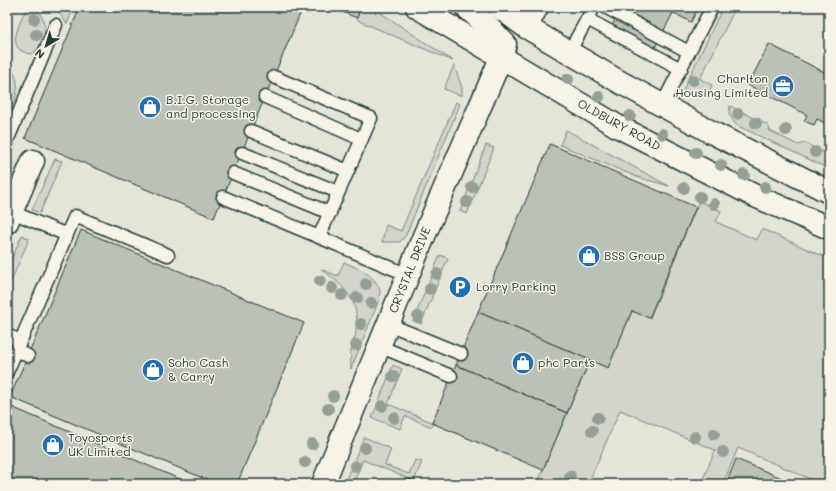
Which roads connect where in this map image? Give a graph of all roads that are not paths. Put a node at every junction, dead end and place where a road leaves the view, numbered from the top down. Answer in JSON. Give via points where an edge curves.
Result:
{"nodes":[{"id":1,"x":417,"y":7,"type":"edge"},
{"id":2,"x":466,"y":7,"type":"edge"},
{"id":3,"x":499,"y":7,"type":"edge"},
{"id":4,"x":537,"y":7,"type":"edge"},
{"id":5,"x":594,"y":7,"type":"edge"},
{"id":6,"x":605,"y":7,"type":"edge"},
{"id":7,"x":712,"y":7,"type":"edge"},
{"id":8,"x":587,"y":19,"type":"junction"},
{"id":9,"x":56,"y":24,"type":"dead end"},
{"id":10,"x":526,"y":27,"type":"junction"},
{"id":11,"x":569,"y":52,"type":"junction"},
{"id":12,"x":689,"y":52,"type":"junction"},
{"id":13,"x":501,"y":58,"type":"junction"},
{"id":14,"x":681,"y":69,"type":"junction"},
{"id":15,"x":274,"y":77,"type":"dead end"},
{"id":16,"x":265,"y":97,"type":"dead end"},
{"id":17,"x":662,"y":105,"type":"junction"},
{"id":18,"x":251,"y":131,"type":"dead end"},
{"id":19,"x":361,"y":139,"type":"junction"},
{"id":20,"x":7,"y":141,"type":"edge"},
{"id":21,"x":242,"y":153,"type":"dead end"},
{"id":22,"x":33,"y":161,"type":"dead end"},
{"id":23,"x":348,"y":171,"type":"junction"},
{"id":24,"x":233,"y":173,"type":"dead end"},
{"id":25,"x":338,"y":192,"type":"junction"},
{"id":26,"x":829,"y":192,"type":"edge"},
{"id":27,"x":223,"y":197,"type":"dead end"},
{"id":28,"x":330,"y":213,"type":"junction"},
{"id":29,"x":9,"y":217,"type":"edge"},
{"id":30,"x":829,"y":228,"type":"edge"},
{"id":31,"x":319,"y":237,"type":"junction"},
{"id":32,"x":67,"y":242,"type":"junction"},
{"id":33,"x":168,"y":255,"type":"dead end"},
{"id":34,"x":408,"y":275,"type":"junction"},
{"id":35,"x":388,"y":324,"type":"junction"},
{"id":36,"x":7,"y":335,"type":"edge"},
{"id":37,"x":18,"y":346,"type":"junction"},
{"id":38,"x":379,"y":346,"type":"junction"},
{"id":39,"x":461,"y":354,"type":"dead end"},
{"id":40,"x":28,"y":356,"type":"dead end"},
{"id":41,"x":7,"y":372,"type":"edge"},
{"id":42,"x":451,"y":376,"type":"dead end"},
{"id":43,"x":324,"y":484,"type":"edge"}],
"edges":[{"from":1,"to":13,"type":"main road","name":"OLDBURY ROAD"},
{"from":2,"to":13,"type":"main road","via":[[505,44]]},
{"from":3,"to":10,"type":"main road"},
{"from":4,"to":10,"type":"main road"},
{"from":5,"to":8,"type":"lane"},
{"from":6,"to":12,"type":"lane"},
{"from":7,"to":12,"type":"lane"},
{"from":8,"to":11,"type":"lane"},
{"from":8,"to":14,"type":"lane"},
{"from":9,"to":20,"type":"lane"},
{"from":10,"to":11,"type":"main road"},
{"from":11,"to":17,"type":"main road"},
{"from":12,"to":14,"type":"lane"},
{"from":13,"to":30,"type":"main road","name":"OLDBURY ROAD","via":[[617,126],[755,196]]},
{"from":13,"to":34,"type":"main road","name":"CRYSTAL DRIVE"},
{"from":14,"to":17,"type":"lane"},
{"from":15,"to":19,"type":"lane","via":[[371,118]]},
{"from":16,"to":19,"type":"lane"},
{"from":17,"to":26,"type":"main road"},
{"from":18,"to":23,"type":"lane"},
{"from":19,"to":23,"type":"lane"},
{"from":21,"to":25,"type":"lane"},
{"from":22,"to":29,"type":"main road"},
{"from":23,"to":25,"type":"lane"},
{"from":24,"to":28,"type":"lane"},
{"from":25,"to":28,"type":"lane"},
{"from":27,"to":31,"type":"lane"},
{"from":28,"to":31,"type":"lane"},
{"from":29,"to":32,"type":"lane"},
{"from":31,"to":34,"type":"lane"},
{"from":32,"to":33,"type":"lane","via":[[75,216]]},
{"from":32,"to":37,"type":"lane","via":[[33,328]]},
{"from":34,"to":35,"type":"main road","name":"CRYSTAL DRIVE"},
{"from":35,"to":38,"type":"main road","name":"CRYSTAL DRIVE"},
{"from":35,"to":39,"type":"lane"},
{"from":36,"to":37,"type":"lane"},
{"from":37,"to":40,"type":"lane"},
{"from":37,"to":41,"type":"lane"},
{"from":38,"to":42,"type":"lane"},
{"from":38,"to":43,"type":"main road","name":"CRYSTAL DRIVE"}]}
